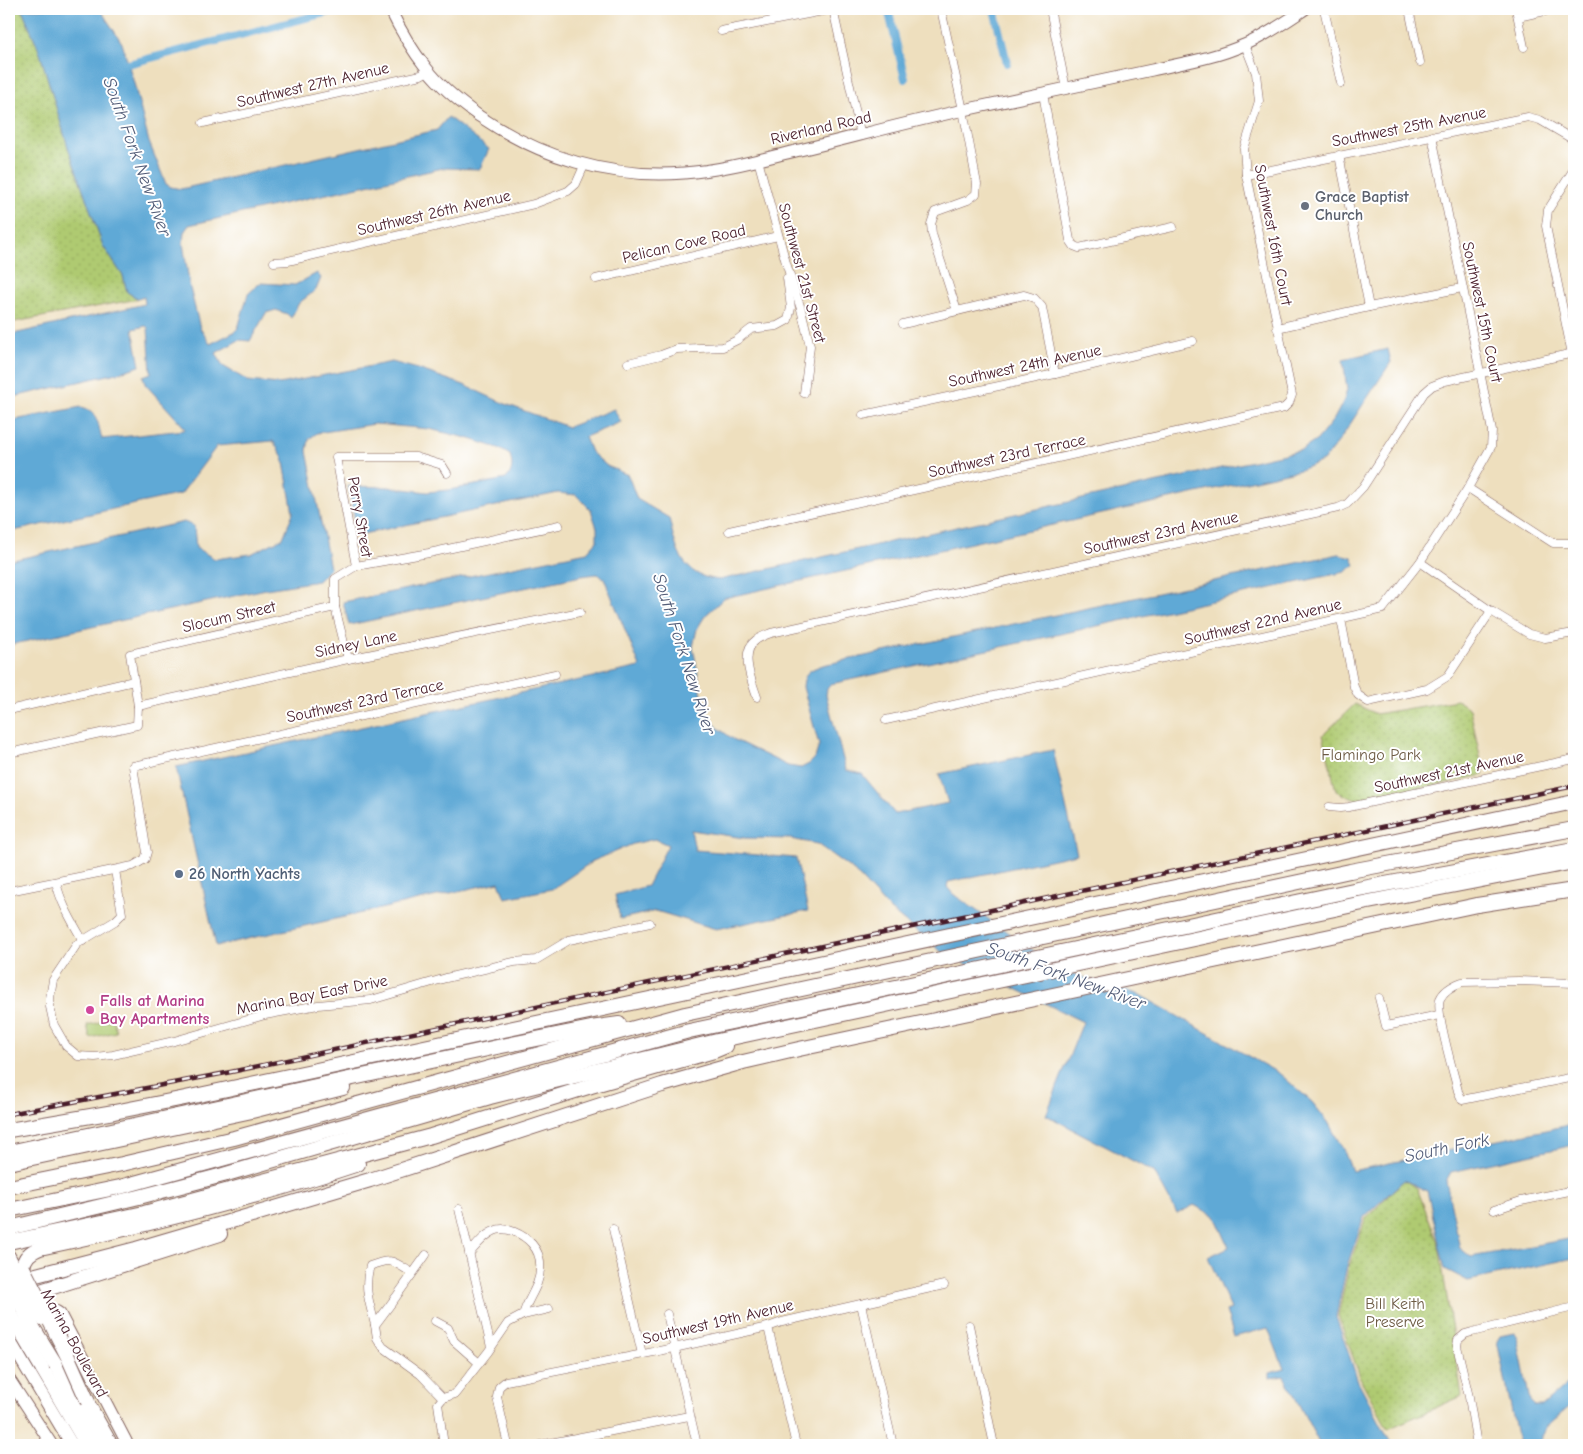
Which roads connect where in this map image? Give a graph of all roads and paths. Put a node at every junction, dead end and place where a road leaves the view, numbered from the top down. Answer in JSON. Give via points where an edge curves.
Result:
{"nodes":[{"id":1,"x":390,"y":9,"type":"edge"},
{"id":2,"x":833,"y":9,"type":"edge"},
{"id":3,"x":941,"y":9,"type":"edge"},
{"id":4,"x":1050,"y":9,"type":"edge"},
{"id":5,"x":1305,"y":9,"type":"edge"},
{"id":6,"x":1324,"y":9,"type":"edge"},
{"id":7,"x":1409,"y":9,"type":"edge"},
{"id":8,"x":1554,"y":9,"type":"edge"},
{"id":9,"x":1517,"y":13,"type":"edge"},
{"id":10,"x":721,"y":32,"type":"dead end"},
{"id":11,"x":1245,"y":45,"type":"junction"},
{"id":12,"x":1524,"y":47,"type":"dead end"},
{"id":13,"x":1420,"y":62,"type":"dead end"},
{"id":14,"x":428,"y":70,"type":"junction"},
{"id":15,"x":1341,"y":83,"type":"dead end"},
{"id":16,"x":1066,"y":89,"type":"junction"},
{"id":17,"x":1043,"y":94,"type":"junction"},
{"id":18,"x":963,"y":110,"type":"junction"},
{"id":19,"x":203,"y":123,"type":"dead end"},
{"id":20,"x":861,"y":136,"type":"junction"},
{"id":21,"x":1432,"y":136,"type":"junction"},
{"id":22,"x":1574,"y":140,"type":"edge"},
{"id":23,"x":1339,"y":155,"type":"junction"},
{"id":24,"x":758,"y":160,"type":"junction"},
{"id":25,"x":584,"y":166,"type":"junction"},
{"id":26,"x":1574,"y":169,"type":"edge"},
{"id":27,"x":1246,"y":175,"type":"junction"},
{"id":28,"x":1173,"y":227,"type":"dead end"},
{"id":29,"x":778,"y":236,"type":"junction"},
{"id":30,"x":274,"y":262,"type":"dead end"},
{"id":31,"x":786,"y":263,"type":"junction"},
{"id":32,"x":596,"y":279,"type":"dead end"},
{"id":33,"x":1462,"y":288,"type":"junction"},
{"id":34,"x":1369,"y":307,"type":"junction"},
{"id":35,"x":957,"y":311,"type":"junction"},
{"id":36,"x":903,"y":324,"type":"dead end"},
{"id":37,"x":1278,"y":328,"type":"junction"},
{"id":38,"x":1193,"y":341,"type":"dead end"},
{"id":39,"x":1573,"y":353,"type":"edge"},
{"id":40,"x":628,"y":363,"type":"dead end"},
{"id":41,"x":1574,"y":364,"type":"edge"},
{"id":42,"x":1055,"y":374,"type":"junction"},
{"id":43,"x":1481,"y":374,"type":"junction"},
{"id":44,"x":804,"y":393,"type":"dead end"},
{"id":45,"x":1289,"y":403,"type":"joint"},
{"id":46,"x":863,"y":415,"type":"dead end"},
{"id":47,"x":447,"y":473,"type":"dead end"},
{"id":48,"x":1468,"y":488,"type":"junction"},
{"id":49,"x":559,"y":525,"type":"dead end"},
{"id":50,"x":729,"y":531,"type":"dead end"},
{"id":51,"x":1574,"y":542,"type":"edge"},
{"id":52,"x":1420,"y":562,"type":"junction"},
{"id":53,"x":356,"y":566,"type":"junction"},
{"id":54,"x":335,"y":607,"type":"junction"},
{"id":55,"x":1492,"y":611,"type":"junction"},
{"id":56,"x":580,"y":612,"type":"dead end"},
{"id":57,"x":1341,"y":619,"type":"junction"},
{"id":58,"x":1574,"y":633,"type":"edge"},
{"id":59,"x":348,"y":659,"type":"junction"},
{"id":60,"x":555,"y":674,"type":"dead end"},
{"id":61,"x":134,"y":681,"type":"junction"},
{"id":62,"x":757,"y":697,"type":"dead end"},
{"id":63,"x":138,"y":706,"type":"junction"},
{"id":64,"x":9,"y":710,"type":"edge"},
{"id":65,"x":886,"y":720,"type":"dead end"},
{"id":66,"x":9,"y":753,"type":"edge"},
{"id":67,"x":1574,"y":759,"type":"edge"},
{"id":68,"x":1574,"y":802,"type":"edge"},
{"id":69,"x":1329,"y":807,"type":"dead end"},
{"id":70,"x":1574,"y":821,"type":"edge"},
{"id":71,"x":1574,"y":829,"type":"edge"},
{"id":72,"x":1574,"y":837,"type":"edge"},
{"id":73,"x":1522,"y":838,"type":"junction"},
{"id":74,"x":1574,"y":849,"type":"edge"},
{"id":75,"x":1574,"y":862,"type":"edge"},
{"id":76,"x":116,"y":874,"type":"junction"},
{"id":77,"x":1351,"y":875,"type":"junction"},
{"id":78,"x":1574,"y":881,"type":"edge"},
{"id":79,"x":56,"y":882,"type":"junction"},
{"id":80,"x":1574,"y":890,"type":"edge"},
{"id":81,"x":9,"y":891,"type":"edge"},
{"id":82,"x":1477,"y":905,"type":"junction"},
{"id":83,"x":650,"y":923,"type":"dead end"},
{"id":84,"x":83,"y":940,"type":"junction"},
{"id":85,"x":1574,"y":983,"type":"edge"},
{"id":86,"x":1379,"y":998,"type":"dead end"},
{"id":87,"x":1440,"y":1015,"type":"junction"},
{"id":88,"x":664,"y":1019,"type":"junction"},
{"id":89,"x":687,"y":1022,"type":"junction"},
{"id":90,"x":693,"y":1052,"type":"junction"},
{"id":91,"x":452,"y":1057,"type":"junction"},
{"id":92,"x":1574,"y":1077,"type":"edge"},
{"id":93,"x":9,"y":1130,"type":"edge"},
{"id":94,"x":431,"y":1136,"type":"junction"},
{"id":95,"x":9,"y":1152,"type":"edge"},
{"id":96,"x":9,"y":1163,"type":"edge"},
{"id":97,"x":9,"y":1187,"type":"edge"},
{"id":98,"x":346,"y":1187,"type":"junction"},
{"id":99,"x":1574,"y":1190,"type":"edge"},
{"id":100,"x":9,"y":1194,"type":"edge"},
{"id":101,"x":459,"y":1209,"type":"dead end"},
{"id":102,"x":9,"y":1210,"type":"edge"},
{"id":103,"x":1494,"y":1210,"type":"dead end"},
{"id":104,"x":9,"y":1228,"type":"edge"},
{"id":105,"x":613,"y":1229,"type":"dead end"},
{"id":106,"x":9,"y":1242,"type":"edge"},
{"id":107,"x":469,"y":1254,"type":"junction"},
{"id":108,"x":426,"y":1255,"type":"dead end"},
{"id":109,"x":9,"y":1256,"type":"edge"},
{"id":110,"x":412,"y":1273,"type":"junction"},
{"id":111,"x":14,"y":1276,"type":"edge"},
{"id":112,"x":944,"y":1284,"type":"dead end"},
{"id":113,"x":9,"y":1301,"type":"edge"},
{"id":114,"x":860,"y":1304,"type":"junction"},
{"id":115,"x":1574,"y":1307,"type":"edge"},
{"id":116,"x":549,"y":1310,"type":"dead end"},
{"id":117,"x":9,"y":1312,"type":"edge"},
{"id":118,"x":667,"y":1314,"type":"dead end"},
{"id":119,"x":523,"y":1315,"type":"junction"},
{"id":120,"x":9,"y":1320,"type":"edge"},
{"id":121,"x":435,"y":1321,"type":"dead end"},
{"id":122,"x":375,"y":1325,"type":"junction"},
{"id":123,"x":969,"y":1325,"type":"dead end"},
{"id":124,"x":768,"y":1327,"type":"junction"},
{"id":125,"x":9,"y":1339,"type":"edge"},
{"id":126,"x":492,"y":1347,"type":"junction"},
{"id":127,"x":674,"y":1348,"type":"junction"},
{"id":128,"x":9,"y":1353,"type":"edge"},
{"id":129,"x":642,"y":1354,"type":"junction"},
{"id":130,"x":479,"y":1363,"type":"junction"},
{"id":131,"x":49,"y":1366,"type":"junction"},
{"id":132,"x":9,"y":1379,"type":"edge"},
{"id":133,"x":12,"y":1392,"type":"edge"},
{"id":134,"x":443,"y":1398,"type":"junction"},
{"id":135,"x":88,"y":1402,"type":"joint"},
{"id":136,"x":689,"y":1416,"type":"junction"},
{"id":137,"x":61,"y":1430,"type":"junction"},
{"id":138,"x":52,"y":1445,"type":"edge"},
{"id":139,"x":68,"y":1445,"type":"edge"},
{"id":140,"x":72,"y":1445,"type":"edge"},
{"id":141,"x":87,"y":1445,"type":"edge"},
{"id":142,"x":101,"y":1445,"type":"edge"},
{"id":143,"x":112,"y":1445,"type":"edge"},
{"id":144,"x":128,"y":1445,"type":"edge"},
{"id":145,"x":444,"y":1445,"type":"edge"},
{"id":146,"x":508,"y":1445,"type":"edge"},
{"id":147,"x":540,"y":1445,"type":"edge"},
{"id":148,"x":696,"y":1445,"type":"edge"},
{"id":149,"x":796,"y":1445,"type":"edge"},
{"id":150,"x":893,"y":1445,"type":"edge"},
{"id":151,"x":994,"y":1445,"type":"edge"},
{"id":152,"x":1477,"y":1445,"type":"edge"}],
"edges":[{"from":1,"to":14,"type":"street","name":"Riverland Road","via":[[403,35]]},
{"from":2,"to":10,"type":"street"},
{"from":2,"to":20,"type":"street"},
{"from":3,"to":18,"type":"street"},
{"from":4,"to":16,"type":"street"},
{"from":5,"to":11,"type":"street","name":"Riverland Road"},
{"from":6,"to":15,"type":"street"},
{"from":7,"to":13,"type":"street"},
{"from":8,"to":9,"type":"street"},
{"from":9,"to":12,"type":"street"},
{"from":11,"to":16,"type":"street","name":"Riverland Road"},
{"from":11,"to":27,"type":"street","name":"Southwest 16th Court","via":[[1256,73],[1259,101],[1244,149]]},
{"from":14,"to":19,"type":"street","name":"Southwest 27th Avenue","via":[[421,75]]},
{"from":14,"to":25,"type":"street","name":"Riverland Road","via":[[492,125],[522,142]]},
{"from":16,"to":17,"type":"street","name":"Riverland Road"},
{"from":17,"to":18,"type":"street","name":"Riverland Road"},
{"from":17,"to":28,"type":"street","via":[[1070,240],[1074,246],[1079,248]]},
{"from":18,"to":20,"type":"street","name":"Riverland Road"},
{"from":18,"to":35,"type":"street","via":[[977,184],[976,194],[935,212],[931,224]]},
{"from":20,"to":24,"type":"street","name":"Riverland Road"},
{"from":21,"to":22,"type":"street","name":"Southwest 25th Avenue","via":[[1528,117],[1540,120]]},
{"from":21,"to":23,"type":"street","name":"Southwest 25th Avenue"},
{"from":21,"to":33,"type":"street","name":"Southwest 15th Court"},
{"from":23,"to":27,"type":"street","name":"Southwest 25th Avenue"},
{"from":23,"to":34,"type":"street"},
{"from":24,"to":25,"type":"street","name":"Riverland Road","via":[[684,173],[656,174]]},
{"from":24,"to":29,"type":"street","name":"Southwest 21st Street"},
{"from":25,"to":30,"type":"street","name":"Southwest 26th Avenue","via":[[576,184],[568,192],[534,204]]},
{"from":26,"to":39,"type":"street","via":[[1548,210],[1546,226]]},
{"from":27,"to":37,"type":"street","name":"Southwest 16th Court"},
{"from":29,"to":31,"type":"street","name":"Southwest 21st Street"},
{"from":29,"to":32,"type":"street","name":"Pelican Cove Road"},
{"from":31,"to":40,"type":"street","via":[[791,308],[788,320],[777,326],[751,329],[724,347],[677,349]]},
{"from":31,"to":44,"type":"street","name":"Southwest 21st Street","via":[[810,346]]},
{"from":33,"to":34,"type":"street"},
{"from":33,"to":43,"type":"street","name":"Southwest 15th Court"},
{"from":34,"to":37,"type":"street"},
{"from":35,"to":36,"type":"street"},
{"from":35,"to":42,"type":"street","via":[[1024,295],[1034,298],[1042,307]]},
{"from":37,"to":45,"type":"street","name":"Southwest 16th Court","via":[[1292,395]]},
{"from":38,"to":42,"type":"street","name":"Southwest 24th Avenue"},
{"from":39,"to":41,"type":"street"},
{"from":39,"to":43,"type":"street","name":"Southwest 23rd Avenue"},
{"from":42,"to":46,"type":"street","name":"Southwest 24th Avenue"},
{"from":43,"to":48,"type":"street","name":"Southwest 15th Court","via":[[1492,431],[1491,447]]},
{"from":43,"to":62,"type":"street","name":"Southwest 23rd Avenue","via":[[1445,381],[1424,393],[1363,487],[1347,504],[771,633],[754,641],[748,652],[748,668]]},
{"from":45,"to":50,"type":"street","name":"Southwest 23rd Terrace","via":[[1284,408]]},
{"from":47,"to":53,"type":"street","name":"Perry Street","via":[[442,465],[416,457],[336,456]]},
{"from":48,"to":51,"type":"street","via":[[1553,543]]},
{"from":48,"to":52,"type":"street","name":"Southwest 22nd Avenue"},
{"from":49,"to":53,"type":"street"},
{"from":52,"to":55,"type":"street"},
{"from":52,"to":57,"type":"street","name":"Southwest 22nd Avenue","via":[[1384,608]]},
{"from":53,"to":54,"type":"street","name":"Perry Street","via":[[335,579]]},
{"from":54,"to":59,"type":"street","name":"Perry Street"},
{"from":54,"to":61,"type":"street","name":"Slocum Street","via":[[130,654]]},
{"from":55,"to":57,"type":"street","via":[[1448,676],[1427,689],[1368,702],[1358,696],[1354,687]]},
{"from":55,"to":58,"type":"street","via":[[1529,634],[1545,638]]},
{"from":56,"to":59,"type":"street","name":"Sidney Lane"},
{"from":57,"to":65,"type":"street","name":"Southwest 22nd Avenue"},
{"from":59,"to":63,"type":"street","name":"Sidney Lane"},
{"from":60,"to":76,"type":"street","name":"Southwest 23rd Terrace","via":[[132,766],[145,859]]},
{"from":61,"to":63,"type":"street"},
{"from":61,"to":64,"type":"street"},
{"from":63,"to":66,"type":"street","via":[[137,725]]},
{"from":67,"to":69,"type":"street","name":"Southwest 21st Avenue","via":[[1349,807]]},
{"from":68,"to":93,"type":"highway","via":[[168,1102]]},
{"from":70,"to":73,"type":"highway"},
{"from":71,"to":73,"type":"highway"},
{"from":72,"to":77,"type":"highway"},
{"from":73,"to":77,"type":"highway"},
{"from":74,"to":89,"type":"highway","via":[[1358,889],[1010,962]]},
{"from":75,"to":90,"type":"highway","via":[[1358,904],[757,1032],[714,1051]]},
{"from":76,"to":79,"type":"street"},
{"from":76,"to":84,"type":"street","name":"Marina Bay East Drive","via":[[122,914]]},
{"from":77,"to":89,"type":"highway"},
{"from":78,"to":82,"type":"highway"},
{"from":79,"to":81,"type":"street"},
{"from":79,"to":84,"type":"street","via":[[67,914]]},
{"from":80,"to":82,"type":"highway"},
{"from":82,"to":98,"type":"highway","via":[[743,1062],[671,1082]]},
{"from":83,"to":84,"type":"street","name":"Marina Bay East Drive","via":[[569,940],[536,960],[446,978],[372,1000],[318,1005],[265,1015],[174,1041],[95,1057],[78,1056],[66,1046],[54,1025],[50,1007],[53,980]]},
{"from":85,"to":87,"type":"street","via":[[1462,982],[1446,991],[1440,1000]]},
{"from":86,"to":87,"type":"street","via":[[1386,1026]]},
{"from":87,"to":92,"type":"street","via":[[1462,1100]]},
{"from":88,"to":89,"type":"highway"},
{"from":88,"to":91,"type":"highway","via":[[591,1028]]},
{"from":88,"to":97,"type":"highway","via":[[288,1124],[151,1158]]},
{"from":89,"to":100,"type":"highway","via":[[282,1133],[124,1173]]},
{"from":89,"to":102,"type":"highway","via":[[120,1187]]},
{"from":90,"to":94,"type":"highway"},
{"from":90,"to":104,"type":"highway","via":[[459,1106],[166,1190]]},
{"from":91,"to":95,"type":"highway"},
{"from":91,"to":96,"type":"highway","via":[[288,1103]]},
{"from":94,"to":106,"type":"highway","via":[[129,1217]]},
{"from":94,"to":111,"type":"highway","via":[[276,1191],[164,1221],[40,1248],[27,1256]]},
{"from":98,"to":111,"type":"highway","via":[[136,1249]]},
{"from":98,"to":113,"type":"highway","via":[[310,1206]]},
{"from":99,"to":103,"type":"street","via":[[1521,1200]]},
{"from":101,"to":107,"type":"street"},
{"from":105,"to":129,"type":"street"},
{"from":107,"to":119,"type":"street","via":[[494,1230],[506,1229],[531,1243],[540,1260],[539,1282]]},
{"from":107,"to":126,"type":"street"},
{"from":108,"to":110,"type":"street"},
{"from":109,"to":111,"type":"main road"},
{"from":110,"to":122,"type":"street"},
{"from":110,"to":122,"type":"street","via":[[394,1261],[370,1266],[366,1288]]},
{"from":111,"to":131,"type":"highway","bridge":true},
{"from":111,"to":135,"type":"highway","bridge":true,"via":[[68,1357]]},
{"from":112,"to":114,"type":"street","name":"Southwest 19th Avenue"},
{"from":114,"to":124,"type":"street","name":"Southwest 19th Avenue"},
{"from":114,"to":150,"type":"street"},
{"from":115,"to":152,"type":"street","via":[[1472,1332],[1458,1340]]},
{"from":116,"to":119,"type":"street"},
{"from":117,"to":131,"type":"highway","bridge":true},
{"from":118,"to":127,"type":"street"},
{"from":119,"to":126,"type":"street","via":[[508,1323]]},
{"from":120,"to":144,"type":"street","via":[[47,1309],[60,1314]]},
{"from":121,"to":130,"type":"street","via":[[448,1328],[454,1341]]},
{"from":122,"to":134,"type":"street","via":[[377,1338],[383,1347],[420,1374]]},
{"from":123,"to":151,"type":"street"},
{"from":124,"to":127,"type":"street","name":"Southwest 19th Avenue"},
{"from":124,"to":149,"type":"street"},
{"from":125,"to":137,"type":"main road"},
{"from":126,"to":130,"type":"street"},
{"from":127,"to":129,"type":"street","name":"Southwest 19th Avenue"},
{"from":127,"to":136,"type":"street"},
{"from":128,"to":137,"type":"main road"},
{"from":129,"to":146,"type":"street","name":"Southwest 19th Avenue","via":[[506,1381],[499,1387],[497,1397]]},
{"from":130,"to":134,"type":"street","via":[[455,1394]]},
{"from":131,"to":141,"type":"highway"},
{"from":131,"to":142,"type":"highway"},
{"from":132,"to":133,"type":"street"},
{"from":133,"to":138,"type":"street"},
{"from":134,"to":145,"type":"street","via":[[438,1404]]},
{"from":135,"to":143,"type":"main road","name":"Marina Boulevard"},
{"from":136,"to":147,"type":"street"},
{"from":136,"to":148,"type":"street"},
{"from":137,"to":139,"type":"main road"},
{"from":137,"to":140,"type":"main road"}]}
